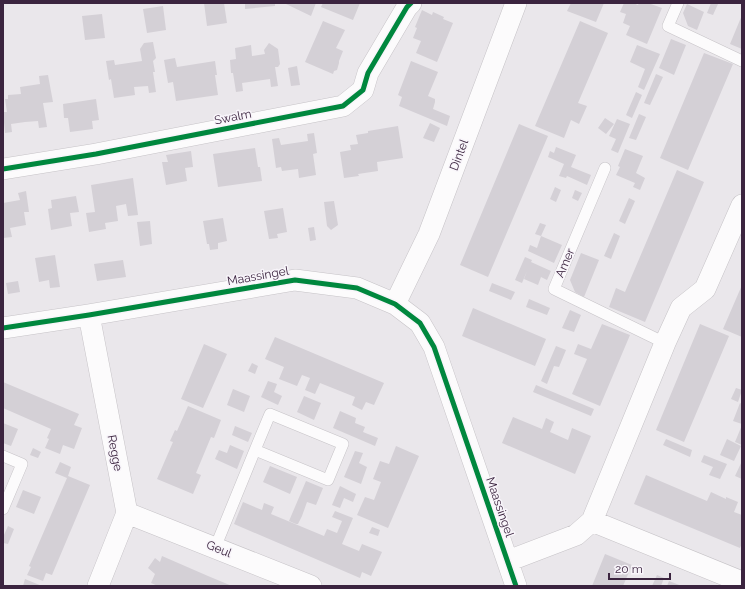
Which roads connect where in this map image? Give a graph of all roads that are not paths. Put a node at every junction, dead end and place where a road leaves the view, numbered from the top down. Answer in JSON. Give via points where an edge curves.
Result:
{"nodes":[{"id":1,"x":411,"y":3,"type":"edge"},
{"id":2,"x":516,"y":3,"type":"edge"},
{"id":3,"x":678,"y":3,"type":"edge"},
{"id":4,"x":742,"y":61,"type":"edge"},
{"id":5,"x":605,"y":168,"type":"dead end"},
{"id":6,"x":3,"y":169,"type":"edge"},
{"id":7,"x":742,"y":205,"type":"edge"},
{"id":8,"x":395,"y":304,"type":"junction"},
{"id":9,"x":89,"y":315,"type":"junction"},
{"id":10,"x":3,"y":328,"type":"edge"},
{"id":11,"x":665,"y":343,"type":"junction"},
{"id":12,"x":256,"y":450,"type":"junction"},
{"id":13,"x":3,"y":456,"type":"edge"},
{"id":14,"x":4,"y":505,"type":"edge"},
{"id":15,"x":126,"y":513,"type":"junction"},
{"id":16,"x":592,"y":522,"type":"junction"},
{"id":17,"x":215,"y":548,"type":"junction"},
{"id":18,"x":508,"y":561,"type":"junction"},
{"id":19,"x":742,"y":582,"type":"edge"},
{"id":20,"x":98,"y":586,"type":"edge"},
{"id":21,"x":312,"y":586,"type":"edge"},
{"id":22,"x":516,"y":586,"type":"edge"}],
"edges":[{"from":1,"to":6,"type":"street","name":"Swalm","via":[[368,73],[363,90],[343,106],[96,154]]},
{"from":2,"to":8,"type":"street","name":"Dintel","via":[[429,234]]},
{"from":3,"to":4,"type":"lane","via":[[668,26]]},
{"from":5,"to":11,"type":"lane","name":"Amer","via":[[554,290]]},
{"from":7,"to":11,"type":"street","via":[[705,288],[681,308]]},
{"from":8,"to":9,"type":"street","name":"Maassingel","via":[[357,288],[296,280]]},
{"from":8,"to":18,"type":"street","name":"Maassingel","via":[[420,323],[434,346]]},
{"from":9,"to":10,"type":"street","name":"Maassingel"},
{"from":9,"to":15,"type":"street","name":"Regge"},
{"from":11,"to":16,"type":"street"},
{"from":12,"to":12,"type":"lane","via":[[328,480],[343,444],[270,414]]},
{"from":12,"to":17,"type":"lane"},
{"from":13,"to":14,"type":"lane","via":[[22,464]]},
{"from":15,"to":17,"type":"street","name":"Geul"},
{"from":15,"to":20,"type":"street"},
{"from":16,"to":18,"type":"street","via":[[576,535]]},
{"from":16,"to":19,"type":"street"},
{"from":17,"to":21,"type":"street","name":"Geul"},
{"from":18,"to":22,"type":"street","name":"Maassingel"}]}
